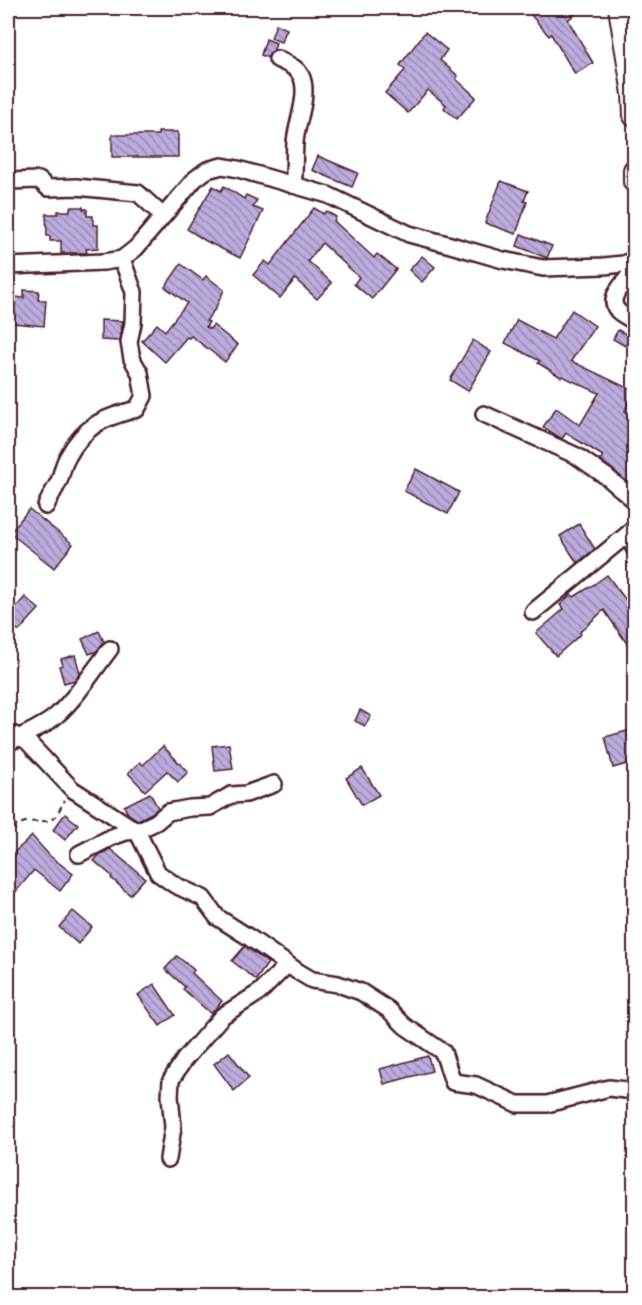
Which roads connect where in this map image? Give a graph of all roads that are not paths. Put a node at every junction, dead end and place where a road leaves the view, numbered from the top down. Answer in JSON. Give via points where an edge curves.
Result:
{"nodes":[{"id":1,"x":619,"y":8,"type":"edge"},
{"id":2,"x":277,"y":58,"type":"dead end"},
{"id":3,"x":634,"y":116,"type":"edge"},
{"id":4,"x":634,"y":170,"type":"edge"},
{"id":5,"x":8,"y":181,"type":"edge"},
{"id":6,"x":634,"y":182,"type":"edge"},
{"id":7,"x":293,"y":185,"type":"junction"},
{"id":8,"x":163,"y":216,"type":"junction"},
{"id":9,"x":122,"y":258,"type":"junction"},
{"id":10,"x":634,"y":260,"type":"edge"},
{"id":11,"x":8,"y":266,"type":"edge"},
{"id":12,"x":634,"y":321,"type":"edge"},
{"id":13,"x":484,"y":414,"type":"dead end"},
{"id":14,"x":634,"y":500,"type":"edge"},
{"id":15,"x":46,"y":506,"type":"dead end"},
{"id":16,"x":633,"y":536,"type":"edge"},
{"id":17,"x":533,"y":612,"type":"dead end"},
{"id":18,"x":110,"y":649,"type":"dead end"},
{"id":19,"x":12,"y":737,"type":"edge"},
{"id":20,"x":274,"y":784,"type":"dead end"},
{"id":21,"x":137,"y":831,"type":"junction"},
{"id":22,"x":80,"y":854,"type":"dead end"},
{"id":23,"x":287,"y":965,"type":"junction"},
{"id":24,"x":634,"y":1091,"type":"edge"},
{"id":25,"x":168,"y":1159,"type":"dead end"}],
"edges":[{"from":1,"to":3,"type":"street"},
{"from":2,"to":7,"type":"street","via":[[294,67],[302,79],[304,95],[295,143]]},
{"from":4,"to":6,"type":"street"},
{"from":5,"to":8,"type":"street","via":[[39,180],[48,188],[138,193]]},
{"from":7,"to":8,"type":"street","via":[[222,166],[195,179]]},
{"from":7,"to":10,"type":"street","via":[[328,195],[409,234],[503,260],[543,268],[604,266]]},
{"from":8,"to":9,"type":"street","via":[[136,248]]},
{"from":9,"to":11,"type":"street"},
{"from":9,"to":15,"type":"street","via":[[134,292],[129,342],[144,396],[137,409],[104,419],[87,430],[66,460]]},
{"from":10,"to":12,"type":"street","via":[[632,272],[614,298],[619,312]]},
{"from":13,"to":14,"type":"street","via":[[577,456]]},
{"from":16,"to":17,"type":"street"},
{"from":18,"to":19,"type":"street","via":[[56,716]]},
{"from":19,"to":21,"type":"street","via":[[27,741],[72,789]]},
{"from":20,"to":21,"type":"street","via":[[231,795],[210,807],[168,812]]},
{"from":21,"to":22,"type":"street","via":[[112,837]]},
{"from":21,"to":23,"type":"street","via":[[158,873],[202,898],[217,917]]},
{"from":23,"to":24,"type":"street","via":[[312,980],[361,992],[389,1010],[443,1052],[453,1082],[476,1085],[517,1104],[547,1104],[609,1088]]},
{"from":23,"to":25,"type":"street","via":[[260,992],[222,1016],[171,1080],[173,1127]]}]}
